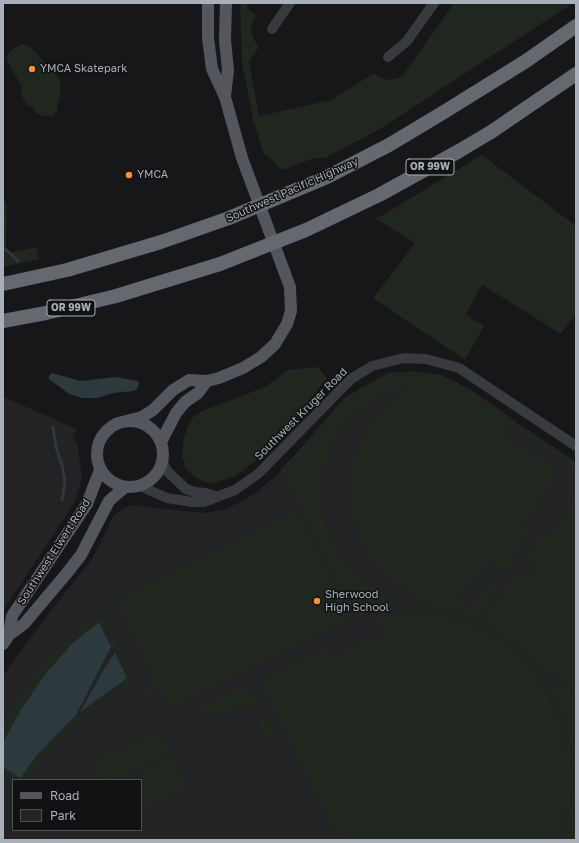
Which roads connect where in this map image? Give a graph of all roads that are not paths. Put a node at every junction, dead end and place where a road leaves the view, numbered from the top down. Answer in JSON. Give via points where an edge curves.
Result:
{"nodes":[{"id":1,"x":208,"y":3,"type":"edge"},
{"id":2,"x":226,"y":3,"type":"edge"},
{"id":3,"x":290,"y":3,"type":"edge"},
{"id":4,"x":434,"y":3,"type":"edge"},
{"id":5,"x":576,"y":26,"type":"edge"},
{"id":6,"x":272,"y":29,"type":"dead end"},
{"id":7,"x":388,"y":57,"type":"dead end"},
{"id":8,"x":576,"y":74,"type":"edge"},
{"id":9,"x":225,"y":97,"type":"junction"},
{"id":10,"x":260,"y":206,"type":"junction"},
{"id":11,"x":274,"y":243,"type":"junction"},
{"id":12,"x":3,"y":284,"type":"edge"},
{"id":13,"x":3,"y":321,"type":"edge"},
{"id":14,"x":207,"y":381,"type":"junction"},
{"id":15,"x":126,"y":421,"type":"junction"},
{"id":16,"x":161,"y":442,"type":"junction"},
{"id":17,"x":576,"y":446,"type":"edge"},
{"id":18,"x":163,"y":463,"type":"junction"},
{"id":19,"x":100,"y":470,"type":"junction"},
{"id":20,"x":140,"y":486,"type":"junction"},
{"id":21,"x":125,"y":487,"type":"junction"},
{"id":22,"x":215,"y":496,"type":"junction"},
{"id":23,"x":6,"y":640,"type":"edge"}],
"edges":[{"from":1,"to":9,"type":"main road","via":[[208,38],[212,69]]},
{"from":2,"to":9,"type":"main road","via":[[225,40],[228,70]]},
{"from":3,"to":6,"type":"street"},
{"from":4,"to":7,"type":"street","via":[[407,41]]},
{"from":5,"to":10,"type":"highway","name":"Southwest Pacific Highway","via":[[502,77],[389,145],[327,177]]},
{"from":8,"to":11,"type":"highway","number":"OR 99W","via":[[491,132],[415,176],[347,212]]},
{"from":9,"to":10,"type":"main road","via":[[242,158]]},
{"from":10,"to":11,"type":"main road"},
{"from":10,"to":12,"type":"highway","name":"Southwest Pacific Highway","via":[[119,256]]},
{"from":11,"to":13,"type":"highway","number":"OR 99W","via":[[220,264],[116,296]]},
{"from":11,"to":14,"type":"main road","via":[[290,287],[291,311],[287,324],[275,344],[262,357],[243,368]]},
{"from":14,"to":15,"type":"main road","via":[[189,380],[173,390],[153,410],[142,417]]},
{"from":14,"to":16,"type":"main road","via":[[176,413]]},
{"from":15,"to":16,"type":"main road","via":[[137,421],[147,425],[156,432]]},
{"from":15,"to":19,"type":"main road","via":[[109,428],[102,436],[96,448]]},
{"from":16,"to":18,"type":"main road","via":[[164,452]]},
{"from":17,"to":22,"type":"street","name":"Southwest Kruger Road","via":[[459,368],[426,359],[397,359],[372,366],[351,379],[252,479],[235,490]]},
{"from":18,"to":20,"type":"main road","via":[[150,481]]},
{"from":18,"to":22,"type":"street","name":"Southwest Kruger Road","via":[[168,472],[186,489]]},
{"from":19,"to":21,"type":"main road","via":[[106,478]]},
{"from":19,"to":23,"type":"main road","name":"Southwest Elwert Road","via":[[87,504],[12,616]]},
{"from":20,"to":21,"type":"main road"},
{"from":20,"to":22,"type":"street","name":"Southwest Kruger Road","via":[[167,498],[192,502],[204,502]]},
{"from":21,"to":23,"type":"main road","name":"Southwest Elwert Road","via":[[108,501],[81,555],[67,573],[24,624]]}]}
